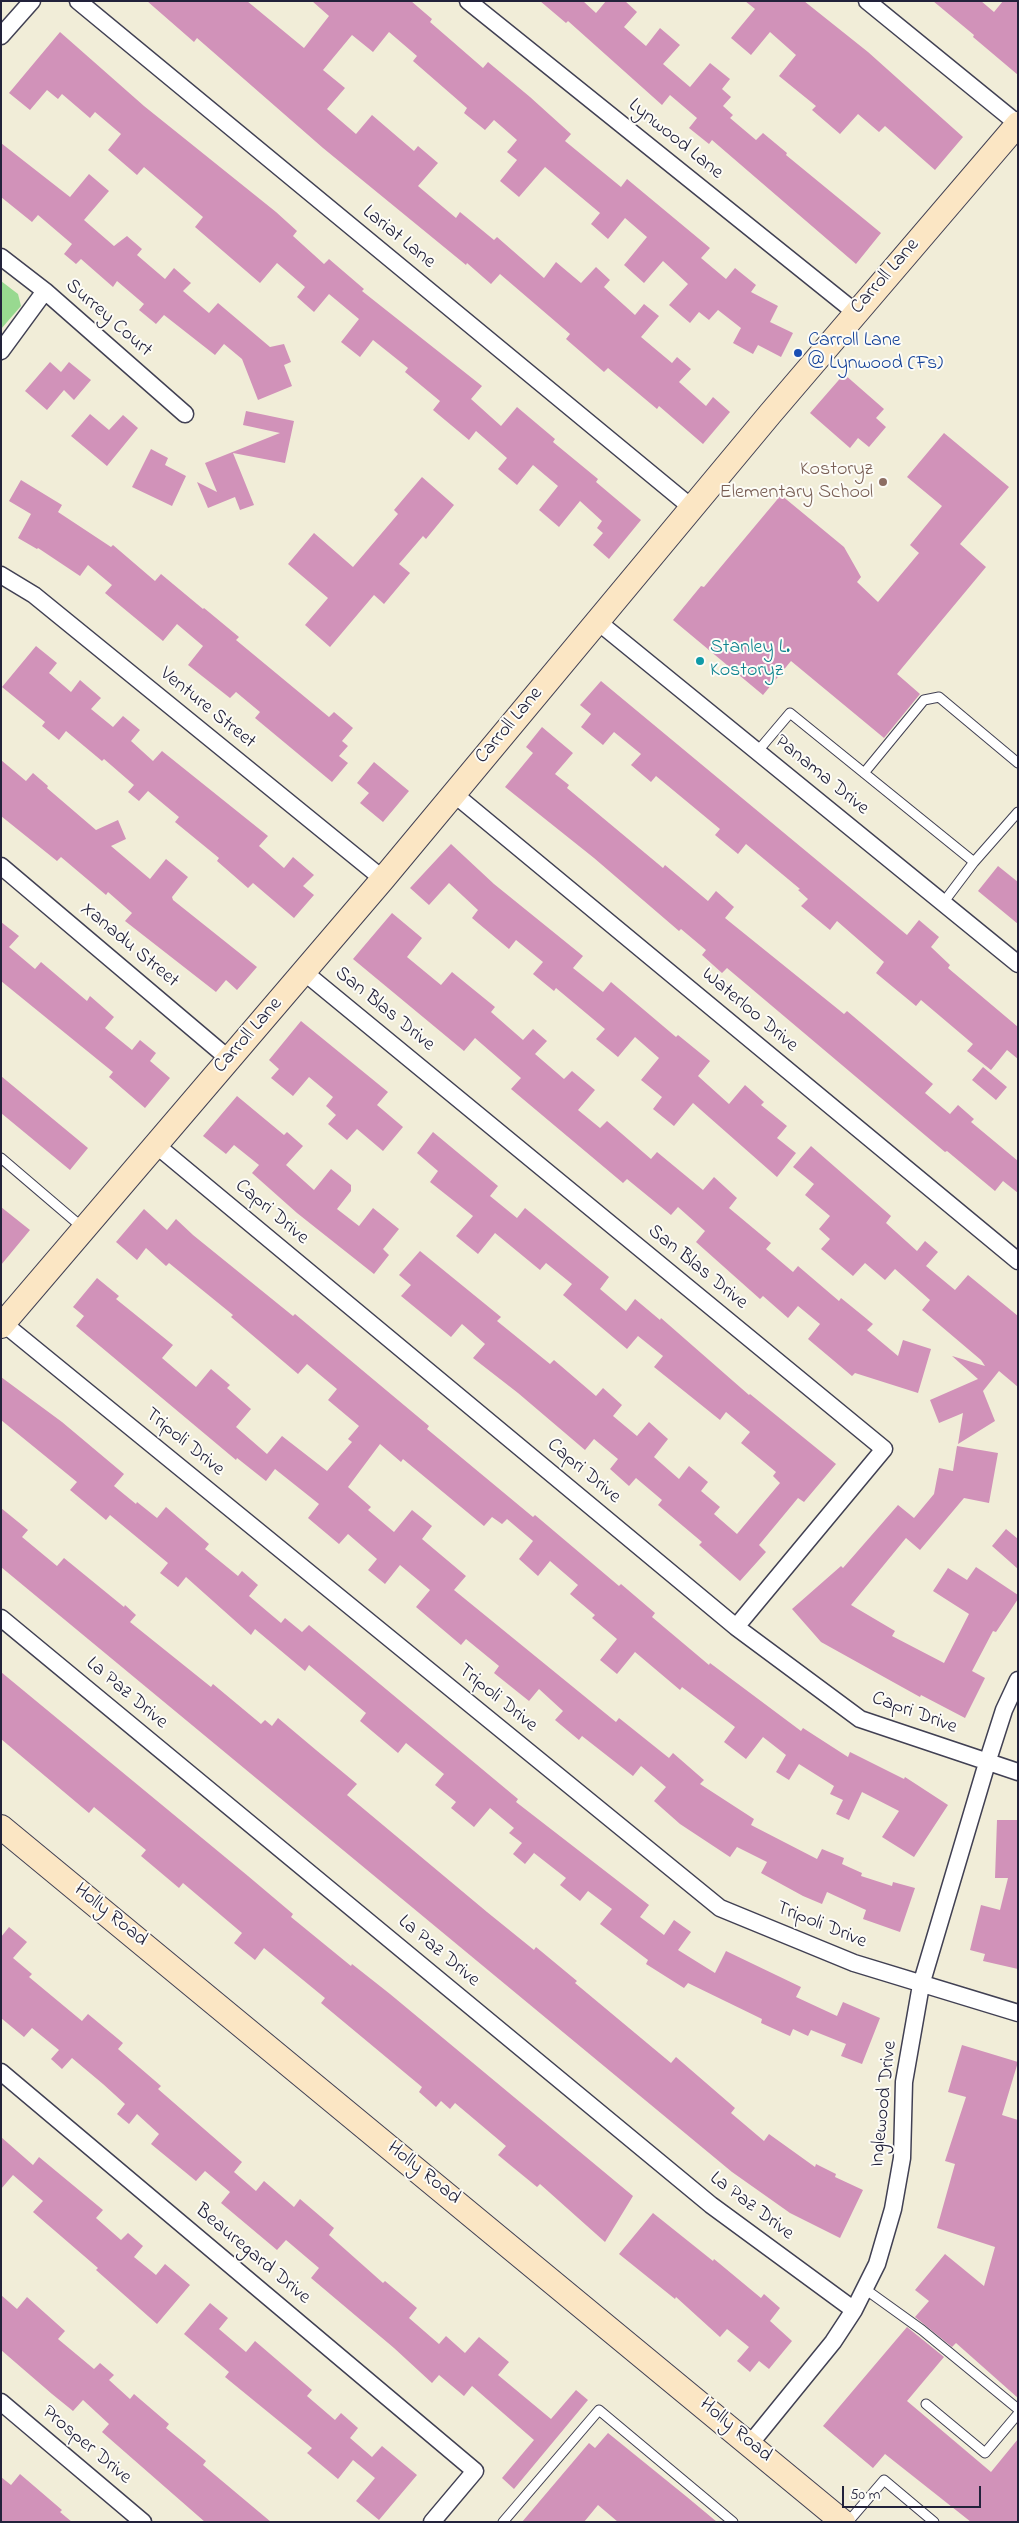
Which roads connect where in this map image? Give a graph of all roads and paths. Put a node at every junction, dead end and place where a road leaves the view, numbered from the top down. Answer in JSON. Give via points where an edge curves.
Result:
{"nodes":[{"id":1,"x":32,"y":1,"type":"edge"},
{"id":2,"x":78,"y":1,"type":"edge"},
{"id":3,"x":468,"y":1,"type":"edge"},
{"id":4,"x":867,"y":1,"type":"edge"},
{"id":5,"x":1,"y":36,"type":"edge"},
{"id":6,"x":1018,"y":124,"type":"edge"},
{"id":7,"x":1,"y":257,"type":"edge"},
{"id":8,"x":45,"y":292,"type":"junction"},
{"id":9,"x":855,"y":312,"type":"junction"},
{"id":10,"x":1,"y":351,"type":"edge"},
{"id":11,"x":185,"y":414,"type":"dead end"},
{"id":12,"x":691,"y":507,"type":"junction"},
{"id":13,"x":1,"y":575,"type":"edge"},
{"id":14,"x":596,"y":621,"type":"junction"},
{"id":15,"x":757,"y":752,"type":"junction"},
{"id":16,"x":1018,"y":763,"type":"edge"},
{"id":17,"x":864,"y":773,"type":"junction"},
{"id":18,"x":454,"y":794,"type":"junction"},
{"id":19,"x":1018,"y":812,"type":"edge"},
{"id":20,"x":974,"y":862,"type":"junction"},
{"id":21,"x":1,"y":866,"type":"edge"},
{"id":22,"x":383,"y":879,"type":"junction"},
{"id":23,"x":943,"y":903,"type":"junction"},
{"id":24,"x":1018,"y":964,"type":"edge"},
{"id":25,"x":304,"y":972,"type":"junction"},
{"id":26,"x":230,"y":1059,"type":"junction"},
{"id":27,"x":156,"y":1145,"type":"junction"},
{"id":28,"x":1,"y":1158,"type":"edge"},
{"id":29,"x":84,"y":1229,"type":"junction"},
{"id":30,"x":1018,"y":1261,"type":"edge"},
{"id":31,"x":2,"y":1325,"type":"edge"},
{"id":32,"x":1,"y":1618,"type":"edge"},
{"id":33,"x":736,"y":1627,"type":"junction"},
{"id":34,"x":1018,"y":1680,"type":"edge"},
{"id":35,"x":987,"y":1762,"type":"junction"},
{"id":36,"x":1018,"y":1772,"type":"edge"},
{"id":37,"x":1,"y":1826,"type":"edge"},
{"id":38,"x":922,"y":1984,"type":"junction"},
{"id":39,"x":1018,"y":2013,"type":"edge"},
{"id":40,"x":1,"y":2072,"type":"edge"},
{"id":41,"x":865,"y":2289,"type":"junction"},
{"id":42,"x":854,"y":2310,"type":"junction"},
{"id":43,"x":1,"y":2402,"type":"edge"},
{"id":44,"x":926,"y":2404,"type":"dead end"},
{"id":45,"x":1018,"y":2409,"type":"edge"},
{"id":46,"x":1018,"y":2414,"type":"edge"},
{"id":47,"x":750,"y":2444,"type":"junction"},
{"id":48,"x":143,"y":2522,"type":"edge"},
{"id":49,"x":432,"y":2522,"type":"edge"},
{"id":50,"x":503,"y":2522,"type":"edge"},
{"id":51,"x":733,"y":2522,"type":"edge"},
{"id":52,"x":843,"y":2522,"type":"edge"},
{"id":53,"x":848,"y":2522,"type":"edge"},
{"id":54,"x":934,"y":2522,"type":"edge"}],
"edges":[{"from":1,"to":5,"type":"street"},
{"from":2,"to":12,"type":"street","name":"Lariat Lane"},
{"from":3,"to":9,"type":"street","name":"Lynwood Lane"},
{"from":4,"to":6,"type":"street"},
{"from":6,"to":9,"type":"street","name":"Carroll Lane"},
{"from":7,"to":8,"type":"street","name":"Surrey Court"},
{"from":8,"to":10,"type":"street"},
{"from":8,"to":11,"type":"street","name":"Surrey Court"},
{"from":9,"to":12,"type":"street","name":"Carroll Lane"},
{"from":12,"to":14,"type":"street","name":"Carroll Lane"},
{"from":13,"to":22,"type":"street","name":"Venture Street","via":[[34,595]]},
{"from":14,"to":15,"type":"street","name":"Panama Drive"},
{"from":14,"to":18,"type":"street","name":"Carroll Lane"},
{"from":15,"to":17,"type":"lane","via":[[790,713]]},
{"from":15,"to":23,"type":"street","name":"Panama Drive"},
{"from":16,"to":17,"type":"lane","via":[[939,697],[924,700]]},
{"from":17,"to":20,"type":"lane"},
{"from":18,"to":22,"type":"street","name":"Carroll Lane"},
{"from":18,"to":30,"type":"street","name":"Waterloo Drive"},
{"from":19,"to":20,"type":"lane"},
{"from":20,"to":23,"type":"lane"},
{"from":21,"to":26,"type":"street","name":"Xanadu Street"},
{"from":22,"to":25,"type":"street","name":"Carroll Lane"},
{"from":23,"to":24,"type":"street","name":"Panama Drive"},
{"from":25,"to":26,"type":"street","name":"Carroll Lane"},
{"from":25,"to":33,"type":"street","name":"San Blas Drive","via":[[884,1449]]},
{"from":26,"to":27,"type":"street","name":"Carroll Lane"},
{"from":27,"to":29,"type":"street","name":"Carroll Lane"},
{"from":27,"to":33,"type":"street","name":"Capri Drive"},
{"from":28,"to":29,"type":"lane"},
{"from":29,"to":31,"type":"street","name":"Carroll Lane"},
{"from":31,"to":38,"type":"street","name":"Tripoli Drive","via":[[720,1908],[854,1962]]},
{"from":32,"to":42,"type":"street","name":"La Paz Drive","via":[[711,2205]]},
{"from":33,"to":35,"type":"street","name":"Capri Drive","via":[[860,1719]]},
{"from":34,"to":35,"type":"street","name":"Inglewood Drive"},
{"from":35,"to":36,"type":"street","name":"Capri Drive"},
{"from":35,"to":38,"type":"street","name":"Inglewood Drive"},
{"from":37,"to":47,"type":"street","name":"Holly Road"},
{"from":38,"to":39,"type":"street","name":"Tripoli Drive"},
{"from":38,"to":41,"type":"street","name":"Inglewood Drive","via":[[904,2082],[902,2158],[894,2209],[877,2264]]},
{"from":40,"to":49,"type":"street","name":"Beauregard Drive","via":[[475,2471]]},
{"from":41,"to":42,"type":"street","name":"Inglewood Drive"},
{"from":41,"to":45,"type":"lane","via":[[922,2330]]},
{"from":42,"to":47,"type":"street","name":"Inglewood Drive","via":[[833,2342]]},
{"from":43,"to":48,"type":"street","name":"Prosper Drive"},
{"from":44,"to":46,"type":"lane","via":[[985,2453]]},
{"from":47,"to":52,"type":"street","name":"Holly Road"},
{"from":50,"to":51,"type":"lane","via":[[599,2410]]},
{"from":53,"to":54,"type":"lane","via":[[884,2480]]}]}
